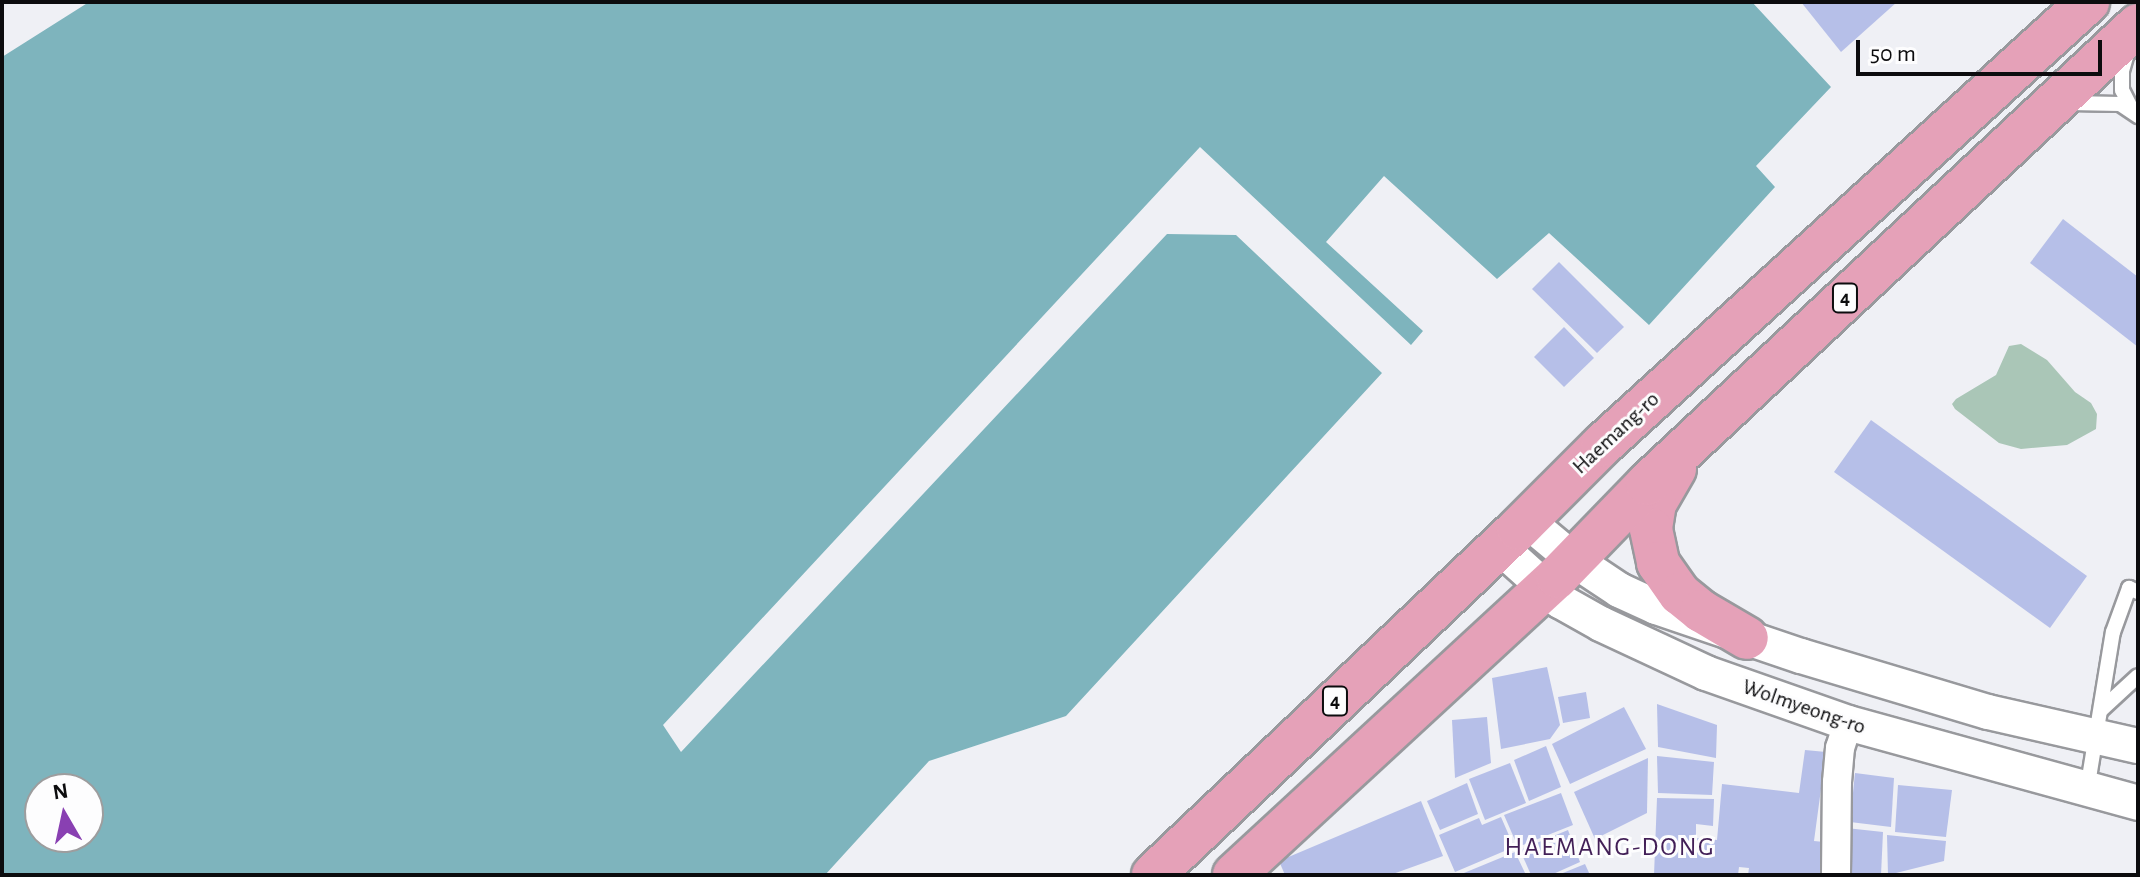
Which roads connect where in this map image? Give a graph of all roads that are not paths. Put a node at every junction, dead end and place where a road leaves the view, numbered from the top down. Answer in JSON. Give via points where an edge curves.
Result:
{"nodes":[{"id":1,"x":2088,"y":2,"type":"edge"},
{"id":2,"x":2138,"y":25,"type":"edge"},
{"id":3,"x":2138,"y":32,"type":"edge"},
{"id":4,"x":2045,"y":112,"type":"junction"},
{"id":5,"x":2135,"y":113,"type":"edge"},
{"id":6,"x":1702,"y":432,"type":"junction"},
{"id":7,"x":1513,"y":534,"type":"junction"},
{"id":8,"x":1560,"y":574,"type":"junction"},
{"id":9,"x":2138,"y":592,"type":"edge"},
{"id":10,"x":1747,"y":638,"type":"junction"},
{"id":11,"x":2138,"y":676,"type":"edge"},
{"id":12,"x":1848,"y":723,"type":"junction"},
{"id":13,"x":2098,"y":723,"type":"junction"},
{"id":14,"x":2138,"y":746,"type":"edge"},
{"id":15,"x":2087,"y":791,"type":"junction"},
{"id":16,"x":2138,"y":803,"type":"edge"},
{"id":17,"x":1243,"y":871,"type":"edge"},
{"id":18,"x":1153,"y":875,"type":"edge"},
{"id":19,"x":1836,"y":875,"type":"edge"}],
"edges":[{"from":1,"to":7,"type":"main road","name":"Haemang-ro","number":"4","via":[[1602,445]]},
{"from":2,"to":4,"type":"main road","number":"4"},
{"from":3,"to":5,"type":"lane","via":[[2122,71],[2122,90]]},
{"from":4,"to":5,"type":"lane","via":[[2090,101],[2120,104]]},
{"from":4,"to":6,"type":"main road","number":"4"},
{"from":6,"to":8,"type":"main road","number":"4"},
{"from":6,"to":10,"type":"main road","via":[[1655,503],[1654,548],[1680,594]]},
{"from":7,"to":8,"type":"street","name":"Wolmyeong-ro"},
{"from":7,"to":18,"type":"main road","name":"Haemang-ro","number":"4"},
{"from":8,"to":10,"type":"street","name":"Wolmyeong-ro"},
{"from":8,"to":12,"type":"street","name":"Wolmyeong-ro","via":[[1601,624],[1706,673]]},
{"from":8,"to":17,"type":"main road","number":"4"},
{"from":9,"to":13,"type":"lane","via":[[2129,588],[2120,609]]},
{"from":10,"to":13,"type":"street","name":"Wolmyeong-ro","via":[[1988,712]]},
{"from":11,"to":13,"type":"lane"},
{"from":12,"to":15,"type":"street","name":"Wolmyeong-ro"},
{"from":12,"to":19,"type":"street","via":[[1839,759]]},
{"from":13,"to":14,"type":"street","name":"Wolmyeong-ro"},
{"from":13,"to":15,"type":"lane"},
{"from":15,"to":16,"type":"street","name":"Wolmyeong-ro"}]}
